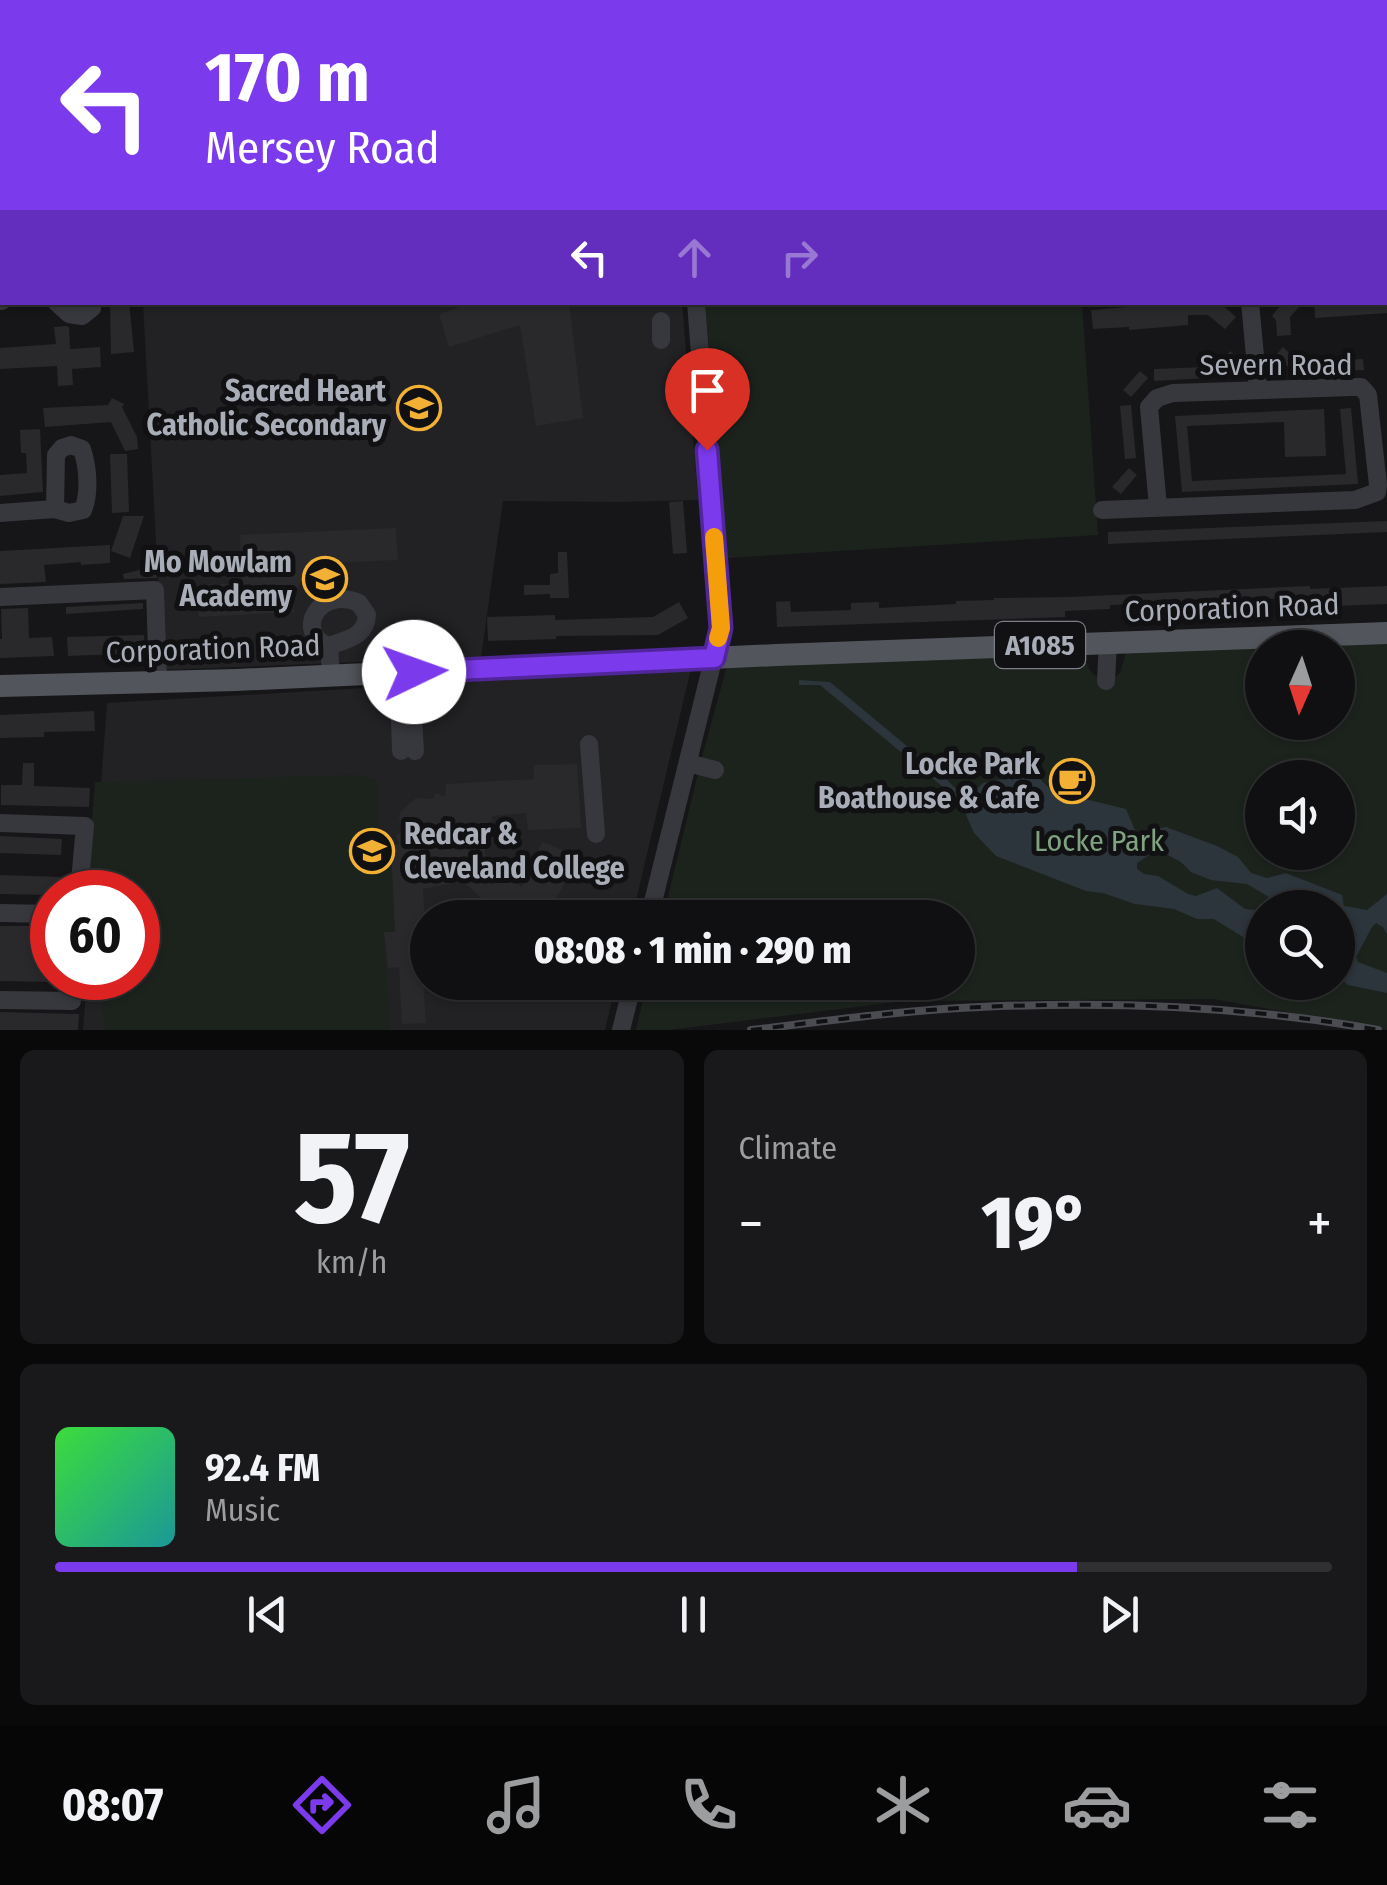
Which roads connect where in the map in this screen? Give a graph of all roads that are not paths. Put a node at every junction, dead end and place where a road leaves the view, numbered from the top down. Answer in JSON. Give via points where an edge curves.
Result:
{"nodes":[{"id":1,"x":59,"y":305,"type":"edge"},
{"id":2,"x":92,"y":305,"type":"edge"},
{"id":3,"x":696,"y":305,"type":"edge"},
{"id":4,"x":1250,"y":305,"type":"edge"},
{"id":5,"x":1258,"y":389,"type":"junction"},
{"id":6,"x":1158,"y":507,"type":"junction"},
{"id":7,"x":56,"y":508,"type":"dead end"},
{"id":8,"x":1102,"y":510,"type":"dead end"},
{"id":9,"x":0,"y":512,"type":"edge"},
{"id":10,"x":0,"y":597,"type":"edge"},
{"id":11,"x":1387,"y":634,"type":"edge"},
{"id":12,"x":1108,"y":642,"type":"junction"},
{"id":13,"x":330,"y":646,"type":"dead end"},
{"id":14,"x":714,"y":658,"type":"junction"},
{"id":15,"x":331,"y":675,"type":"junction"},
{"id":16,"x":158,"y":681,"type":"junction"},
{"id":17,"x":1106,"y":681,"type":"dead end"},
{"id":18,"x":0,"y":686,"type":"edge"},
{"id":19,"x":407,"y":719,"type":"dead end"},
{"id":20,"x":589,"y":744,"type":"dead end"},
{"id":21,"x":408,"y":751,"type":"dead end"},
{"id":22,"x":688,"y":763,"type":"junction"},
{"id":23,"x":715,"y":770,"type":"dead end"},
{"id":24,"x":0,"y":824,"type":"edge"},
{"id":25,"x":596,"y":834,"type":"dead end"},
{"id":26,"x":81,"y":870,"type":"edge"},
{"id":27,"x":654,"y":900,"type":"edge"},
{"id":28,"x":0,"y":913,"type":"edge"},
{"id":29,"x":30,"y":914,"type":"edge"},
{"id":30,"x":0,"y":1000,"type":"edge"},
{"id":31,"x":72,"y":1000,"type":"edge"},
{"id":32,"x":628,"y":1000,"type":"edge"},
{"id":33,"x":621,"y":1030,"type":"edge"}],
"edges":[{"from":1,"to":2,"type":"street","via":[[82,316]]},
{"from":3,"to":14,"type":"street","via":[[721,628]]},
{"from":4,"to":5,"type":"street"},
{"from":5,"to":6,"type":"street","name":"Severn Road","via":[[1173,394],[1150,407]]},
{"from":5,"to":6,"type":"street","name":"Severn Road","via":[[1361,387],[1370,402],[1377,492],[1355,500]]},
{"from":6,"to":8,"type":"street","name":"Severn Road"},
{"from":7,"to":9,"type":"street"},
{"from":10,"to":16,"type":"street","via":[[155,590]]},
{"from":11,"to":12,"type":"main road","name":"Corporation Road","number":"A1085"},
{"from":12,"to":14,"type":"main road","name":"Corporation Road","number":"A1085"},
{"from":12,"to":17,"type":"street"},
{"from":13,"to":15,"type":"street"},
{"from":14,"to":15,"type":"main road","name":"Corporation Road","number":"A1085"},
{"from":14,"to":22,"type":"street"},
{"from":15,"to":16,"type":"main road","name":"Corporation Road","number":"A1085"},
{"from":16,"to":18,"type":"main road","name":"Corporation Road","number":"A1085"},
{"from":19,"to":21,"type":"street"},
{"from":20,"to":25,"type":"street"},
{"from":22,"to":23,"type":"street"},
{"from":22,"to":27,"type":"street"},
{"from":24,"to":26,"type":"street","via":[[85,826]]},
{"from":28,"to":29,"type":"street"},
{"from":30,"to":31,"type":"street"},
{"from":32,"to":33,"type":"street"}]}
